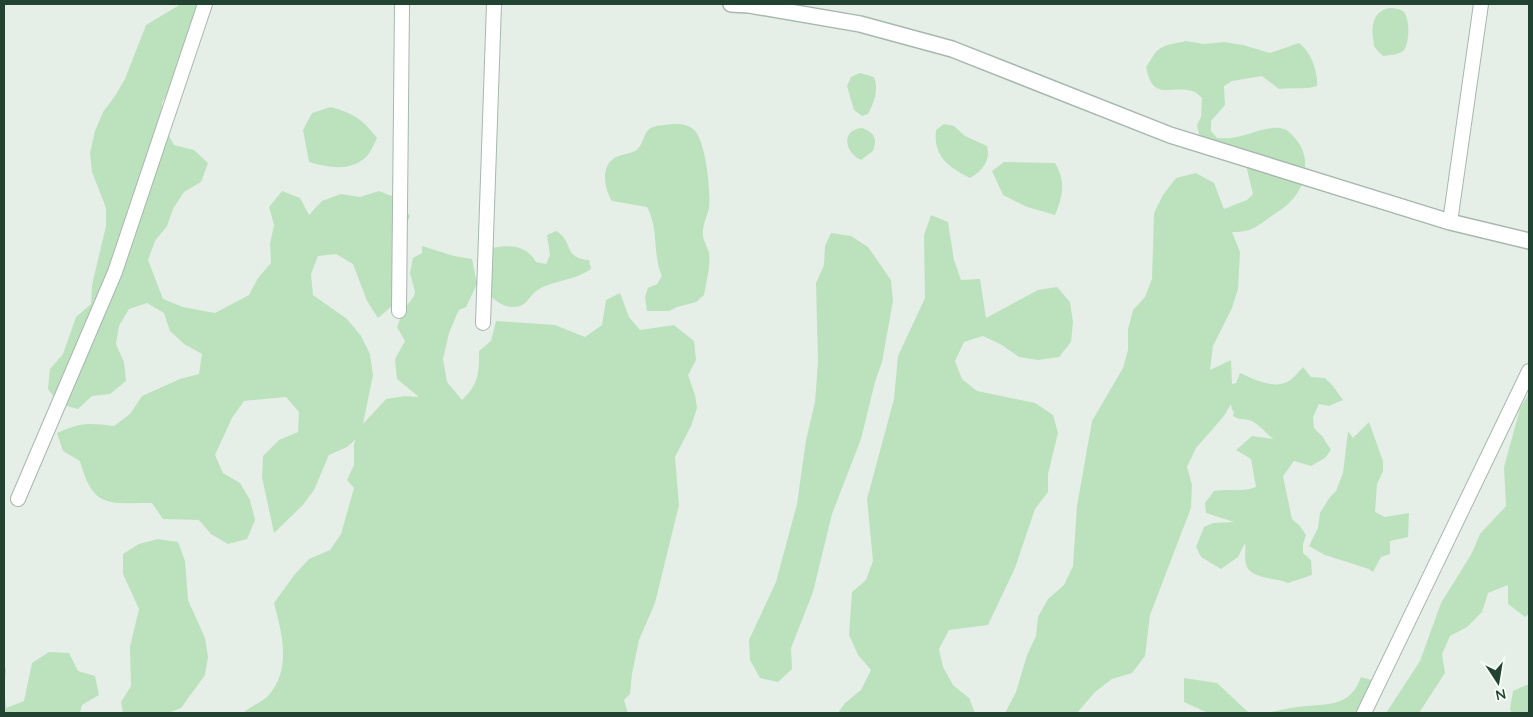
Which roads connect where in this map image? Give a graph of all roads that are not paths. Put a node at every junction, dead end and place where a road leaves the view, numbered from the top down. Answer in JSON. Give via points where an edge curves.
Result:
{"nodes":[{"id":1,"x":205,"y":4,"type":"edge"},
{"id":2,"x":402,"y":4,"type":"edge"},
{"id":3,"x":494,"y":4,"type":"edge"},
{"id":4,"x":731,"y":4,"type":"edge"},
{"id":5,"x":740,"y":4,"type":"edge"},
{"id":6,"x":1481,"y":4,"type":"edge"},
{"id":7,"x":1450,"y":222,"type":"junction"},
{"id":8,"x":1529,"y":241,"type":"edge"},
{"id":9,"x":399,"y":310,"type":"dead end"},
{"id":10,"x":483,"y":323,"type":"dead end"},
{"id":11,"x":1529,"y":371,"type":"edge"},
{"id":12,"x":18,"y":499,"type":"dead end"},
{"id":13,"x":1364,"y":713,"type":"edge"}],
"edges":[{"from":1,"to":12,"type":"street","via":[[115,272]]},
{"from":2,"to":9,"type":"street"},
{"from":3,"to":10,"type":"street"},
{"from":4,"to":5,"type":"street"},
{"from":5,"to":7,"type":"street","via":[[860,24],[952,49],[1170,134]]},
{"from":6,"to":7,"type":"street"},
{"from":7,"to":8,"type":"street"},
{"from":11,"to":13,"type":"street"}]}
